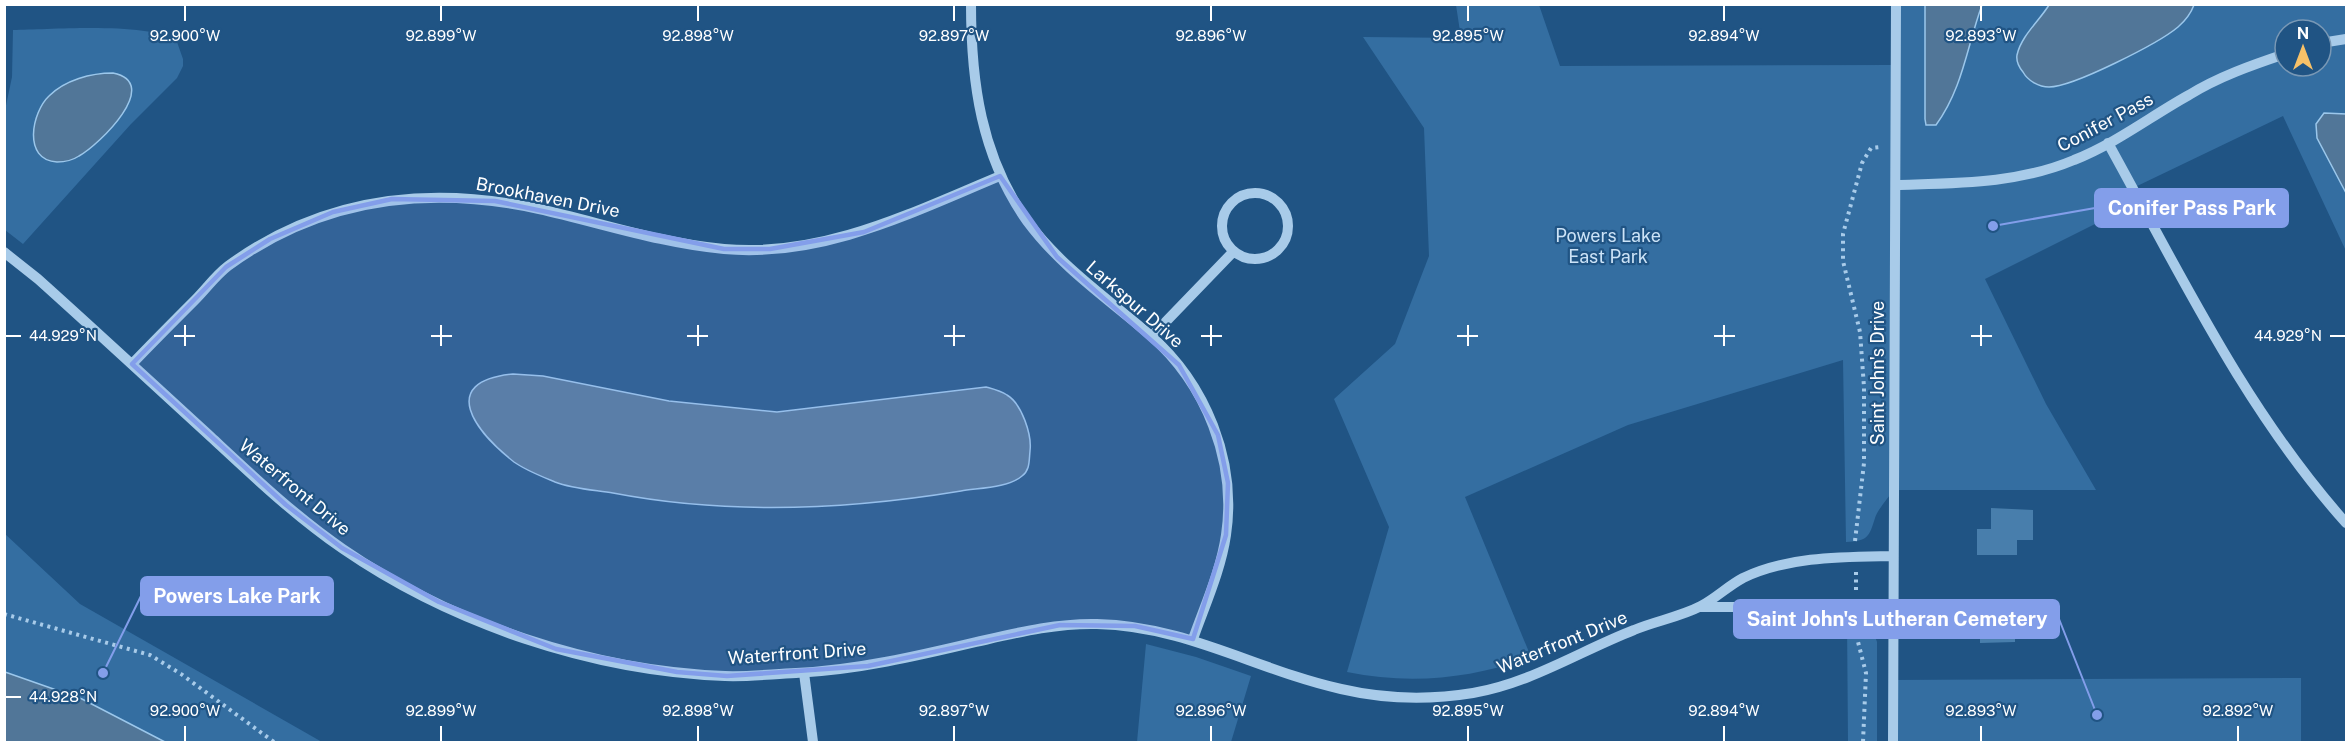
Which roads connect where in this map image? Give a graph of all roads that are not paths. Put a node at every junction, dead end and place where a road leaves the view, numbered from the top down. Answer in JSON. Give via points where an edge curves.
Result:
{"nodes":[{"id":1,"x":971,"y":4,"type":"edge"},
{"id":2,"x":1896,"y":4,"type":"edge"},
{"id":3,"x":2273,"y":58,"type":"edge"},
{"id":4,"x":2108,"y":144,"type":"junction"},
{"id":5,"x":1000,"y":176,"type":"junction"},
{"id":6,"x":1896,"y":185,"type":"junction"},
{"id":7,"x":4,"y":252,"type":"edge"},
{"id":8,"x":1233,"y":252,"type":"junction"},
{"id":9,"x":1152,"y":336,"type":"junction"},
{"id":10,"x":132,"y":364,"type":"junction"},
{"id":11,"x":2346,"y":524,"type":"edge"},
{"id":12,"x":1893,"y":556,"type":"junction"},
{"id":13,"x":1699,"y":607,"type":"junction"},
{"id":14,"x":1893,"y":607,"type":"junction"},
{"id":15,"x":1193,"y":639,"type":"junction"},
{"id":16,"x":804,"y":673,"type":"junction"},
{"id":17,"x":813,"y":742,"type":"edge"},
{"id":18,"x":1893,"y":742,"type":"edge"}],
"edges":[{"from":1,"to":5,"type":"street","name":"Larkspur Drive","via":[[974,79],[982,126]]},
{"from":2,"to":6,"type":"street","name":"Saint John's Drive"},
{"from":3,"to":4,"type":"street","name":"Conifer Pass","via":[[2191,93]]},
{"from":4,"to":6,"type":"street","name":"Conifer Pass","via":[[2075,160],[2010,180]]},
{"from":4,"to":11,"type":"street","via":[[2240,382],[2277,439]]},
{"from":5,"to":9,"type":"street","name":"Larkspur Drive","via":[[1027,220],[1057,257]]},
{"from":5,"to":10,"type":"street","name":"Brookhaven Drive","via":[[864,232],[815,244],[770,249],[714,248],[495,201],[448,197],[392,199],[333,212],[270,238],[226,267]]},
{"from":6,"to":12,"type":"street","name":"Saint John's Drive"},
{"from":7,"to":10,"type":"street","name":"Waterfront Drive"},
{"from":8,"to":8,"type":"street","via":[[1254,260],[1276,253],[1288,233],[1288,222],[1278,202],[1258,193],[1238,197],[1230,204],[1224,213],[1222,234]]},
{"from":8,"to":9,"type":"street"},
{"from":9,"to":15,"type":"street","name":"Larkspur Drive","via":[[1200,396],[1218,435],[1228,483],[1227,535]]},
{"from":10,"to":16,"type":"street","name":"Waterfront Drive","via":[[286,505],[342,549],[439,602],[556,649],[618,662],[727,676]]},
{"from":12,"to":13,"type":"street","name":"Waterfront Drive","via":[[1833,556],[1793,563],[1744,577]]},
{"from":12,"to":14,"type":"street","name":"Saint John's Drive"},
{"from":13,"to":14,"type":"street","name":"Waterfront Drive"},
{"from":13,"to":15,"type":"street","name":"Waterfront Drive","via":[[1633,630],[1507,685],[1431,697],[1387,697],[1342,689]]},
{"from":14,"to":18,"type":"street","name":"Saint John's Drive"},
{"from":15,"to":16,"type":"street","name":"Waterfront Drive","via":[[1135,626],[1060,625],[868,666]]},
{"from":16,"to":17,"type":"street"}]}
